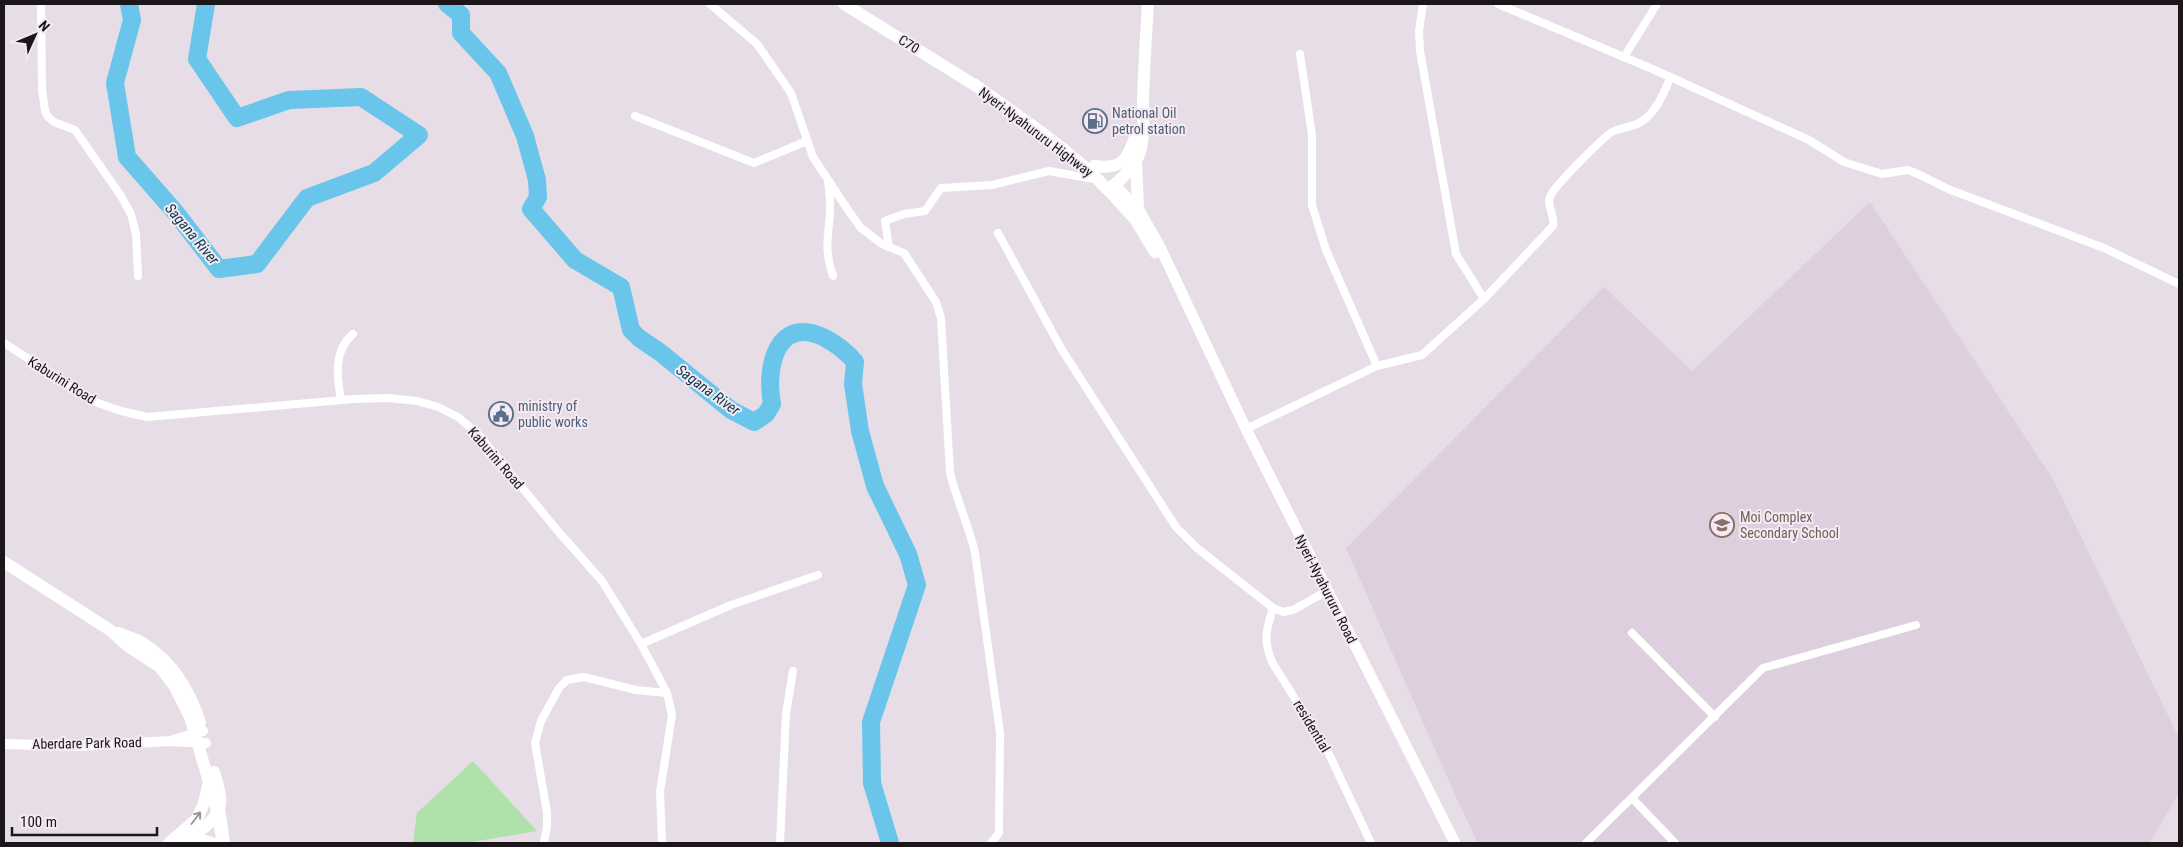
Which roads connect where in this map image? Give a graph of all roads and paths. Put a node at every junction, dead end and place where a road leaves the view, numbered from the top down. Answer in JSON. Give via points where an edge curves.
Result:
{"nodes":[{"id":1,"x":41,"y":4,"type":"edge"},
{"id":2,"x":710,"y":4,"type":"edge"},
{"id":3,"x":844,"y":4,"type":"edge"},
{"id":4,"x":1148,"y":4,"type":"edge"},
{"id":5,"x":1423,"y":4,"type":"edge"},
{"id":6,"x":1498,"y":4,"type":"edge"},
{"id":7,"x":1657,"y":4,"type":"edge"},
{"id":8,"x":1300,"y":54,"type":"dead end"},
{"id":9,"x":1624,"y":57,"type":"junction"},
{"id":10,"x":1670,"y":78,"type":"junction"},
{"id":11,"x":974,"y":84,"type":"junction"},
{"id":12,"x":635,"y":116,"type":"dead end"},
{"id":13,"x":808,"y":141,"type":"junction"},
{"id":14,"x":1131,"y":161,"type":"junction"},
{"id":15,"x":1094,"y":166,"type":"junction"},
{"id":16,"x":828,"y":179,"type":"junction"},
{"id":17,"x":1098,"y":179,"type":"junction"},
{"id":18,"x":1111,"y":188,"type":"junction"},
{"id":19,"x":1138,"y":208,"type":"junction"},
{"id":20,"x":998,"y":233,"type":"dead end"},
{"id":21,"x":889,"y":247,"type":"junction"},
{"id":22,"x":138,"y":276,"type":"dead end"},
{"id":23,"x":833,"y":276,"type":"dead end"},
{"id":24,"x":2179,"y":284,"type":"edge"},
{"id":25,"x":1484,"y":299,"type":"junction"},
{"id":26,"x":1200,"y":333,"type":"junction"},
{"id":27,"x":353,"y":334,"type":"dead end"},
{"id":28,"x":4,"y":343,"type":"edge"},
{"id":29,"x":1377,"y":366,"type":"junction"},
{"id":30,"x":342,"y":400,"type":"junction"},
{"id":31,"x":1246,"y":429,"type":"junction"},
{"id":32,"x":4,"y":562,"type":"edge"},
{"id":33,"x":818,"y":575,"type":"dead end"},
{"id":34,"x":1327,"y":592,"type":"junction"},
{"id":35,"x":1273,"y":608,"type":"junction"},
{"id":36,"x":1916,"y":625,"type":"dead end"},
{"id":37,"x":1632,"y":633,"type":"dead end"},
{"id":38,"x":641,"y":644,"type":"junction"},
{"id":39,"x":793,"y":671,"type":"dead end"},
{"id":40,"x":667,"y":693,"type":"junction"},
{"id":41,"x":1715,"y":717,"type":"junction"},
{"id":42,"x":200,"y":737,"type":"junction"},
{"id":43,"x":4,"y":744,"type":"edge"},
{"id":44,"x":209,"y":782,"type":"junction"},
{"id":45,"x":1632,"y":798,"type":"junction"},
{"id":46,"x":218,"y":808,"type":"junction"},
{"id":47,"x":192,"y":837,"type":"junction"},
{"id":48,"x":169,"y":843,"type":"edge"},
{"id":49,"x":178,"y":843,"type":"edge"},
{"id":50,"x":212,"y":843,"type":"edge"},
{"id":51,"x":221,"y":843,"type":"edge"},
{"id":52,"x":226,"y":843,"type":"edge"},
{"id":53,"x":544,"y":843,"type":"edge"},
{"id":54,"x":662,"y":843,"type":"edge"},
{"id":55,"x":780,"y":843,"type":"edge"},
{"id":56,"x":991,"y":843,"type":"edge"},
{"id":57,"x":1371,"y":843,"type":"edge"},
{"id":58,"x":1455,"y":843,"type":"edge"},
{"id":59,"x":1586,"y":843,"type":"edge"},
{"id":60,"x":1675,"y":843,"type":"edge"}],
"edges":[{"from":1,"to":22,"type":"street","via":[[45,111],[54,122],[75,130],[121,196],[131,214],[136,234]]},
{"from":2,"to":13,"type":"street","via":[[757,44],[791,93]]},
{"from":3,"to":11,"type":"highway","name":"C70"},
{"from":4,"to":14,"type":"highway","via":[[1144,125]]},
{"from":5,"to":25,"type":"street","via":[[1420,51],[1456,254]]},
{"from":6,"to":9,"type":"street"},
{"from":7,"to":9,"type":"street"},
{"from":8,"to":29,"type":"street","via":[[1312,136],[1312,205],[1318,230]]},
{"from":9,"to":10,"type":"street"},
{"from":10,"to":24,"type":"street","via":[[1809,140],[1844,162],[1882,174],[1908,170],[1948,189],[2104,248]]},
{"from":10,"to":25,"type":"street","via":[[1643,122],[1604,137],[1556,188],[1549,199],[1554,220],[1552,226]]},
{"from":11,"to":15,"type":"highway","name":"Nyeri-Nyahururu Highway","via":[[1037,120]]},
{"from":11,"to":17,"type":"highway","name":"Nyeri-Nyahururu Highway","via":[[1046,136]]},
{"from":12,"to":13,"type":"street","via":[[754,163]]},
{"from":13,"to":16,"type":"street","via":[[813,157]]},
{"from":14,"to":15,"type":"highway","via":[[1110,167]]},
{"from":14,"to":18,"type":"highway"},
{"from":14,"to":19,"type":"highway"},
{"from":15,"to":18,"type":"highway","name":"Nyeri-Nyahururu Highway"},
{"from":16,"to":21,"type":"street","via":[[861,228]]},
{"from":16,"to":23,"type":"street","via":[[831,211],[826,258]]},
{"from":17,"to":18,"type":"highway","name":"Nyeri-Nyahururu Highway"},
{"from":17,"to":21,"type":"street","via":[[1049,171],[992,185],[941,188],[924,211],[885,221]]},
{"from":18,"to":19,"type":"main road","name":"Nyeri-Nyahururu Road"},
{"from":18,"to":26,"type":"main road","name":"Nyeri-Nyahururu Road","via":[[1139,226]]},
{"from":19,"to":26,"type":"main road","name":"Nyeri-Nyahururu Road"},
{"from":20,"to":35,"type":"street","via":[[1062,350],[1176,526],[1197,548]]},
{"from":21,"to":56,"type":"street","via":[[904,253],[936,302],[941,318],[950,473],[976,553],[1000,733],[999,833]]},
{"from":25,"to":29,"type":"street","via":[[1422,356]]},
{"from":26,"to":31,"type":"main road","name":"Nyeri-Nyahururu Road"},
{"from":27,"to":30,"type":"street","via":[[338,353],[338,383]]},
{"from":28,"to":30,"type":"street","name":"Kaburini Road","via":[[95,402],[147,417]]},
{"from":29,"to":31,"type":"street"},
{"from":30,"to":38,"type":"street","name":"Kaburini Road","via":[[388,398],[417,401],[458,417],[478,434],[602,581]]},
{"from":31,"to":34,"type":"main road","name":"Nyeri-Nyahururu Road"},
{"from":32,"to":42,"type":"highway","via":[[110,630],[160,667],[169,677]]},
{"from":33,"to":38,"type":"street","via":[[731,605]]},
{"from":34,"to":35,"type":"street","via":[[1293,610],[1283,612]]},
{"from":34,"to":58,"type":"main road","name":"Nyeri-Nyahururu Road"},
{"from":35,"to":57,"type":"street","name":"residential","via":[[1265,634],[1272,662],[1328,752]]},
{"from":36,"to":41,"type":"street","via":[[1762,668]]},
{"from":37,"to":41,"type":"street"},
{"from":38,"to":40,"type":"street","name":"Kaburini Road"},
{"from":39,"to":55,"type":"street","via":[[786,714]]},
{"from":40,"to":53,"type":"street","via":[[636,690],[584,677],[567,680],[559,688],[541,721],[535,743],[547,812]]},
{"from":40,"to":54,"type":"street","name":"Kaburini Road","via":[[672,715],[660,792]]},
{"from":41,"to":45,"type":"street"},
{"from":42,"to":43,"type":"street","name":"Aberdare Park Road","via":[[79,746]]},
{"from":42,"to":44,"type":"highway"},
{"from":42,"to":46,"type":"highway"},
{"from":44,"to":46,"type":"street"},
{"from":48,"to":44,"type":"highway","one_way":true,"via":[[197,819]]},
{"from":45,"to":59,"type":"street"},
{"from":45,"to":60,"type":"street"},
{"from":46,"to":47,"type":"highway","via":[[204,828]]},
{"from":46,"to":51,"type":"street"},
{"from":46,"to":52,"type":"street"},
{"from":47,"to":49,"type":"highway"},
{"from":47,"to":50,"type":"highway"}]}
